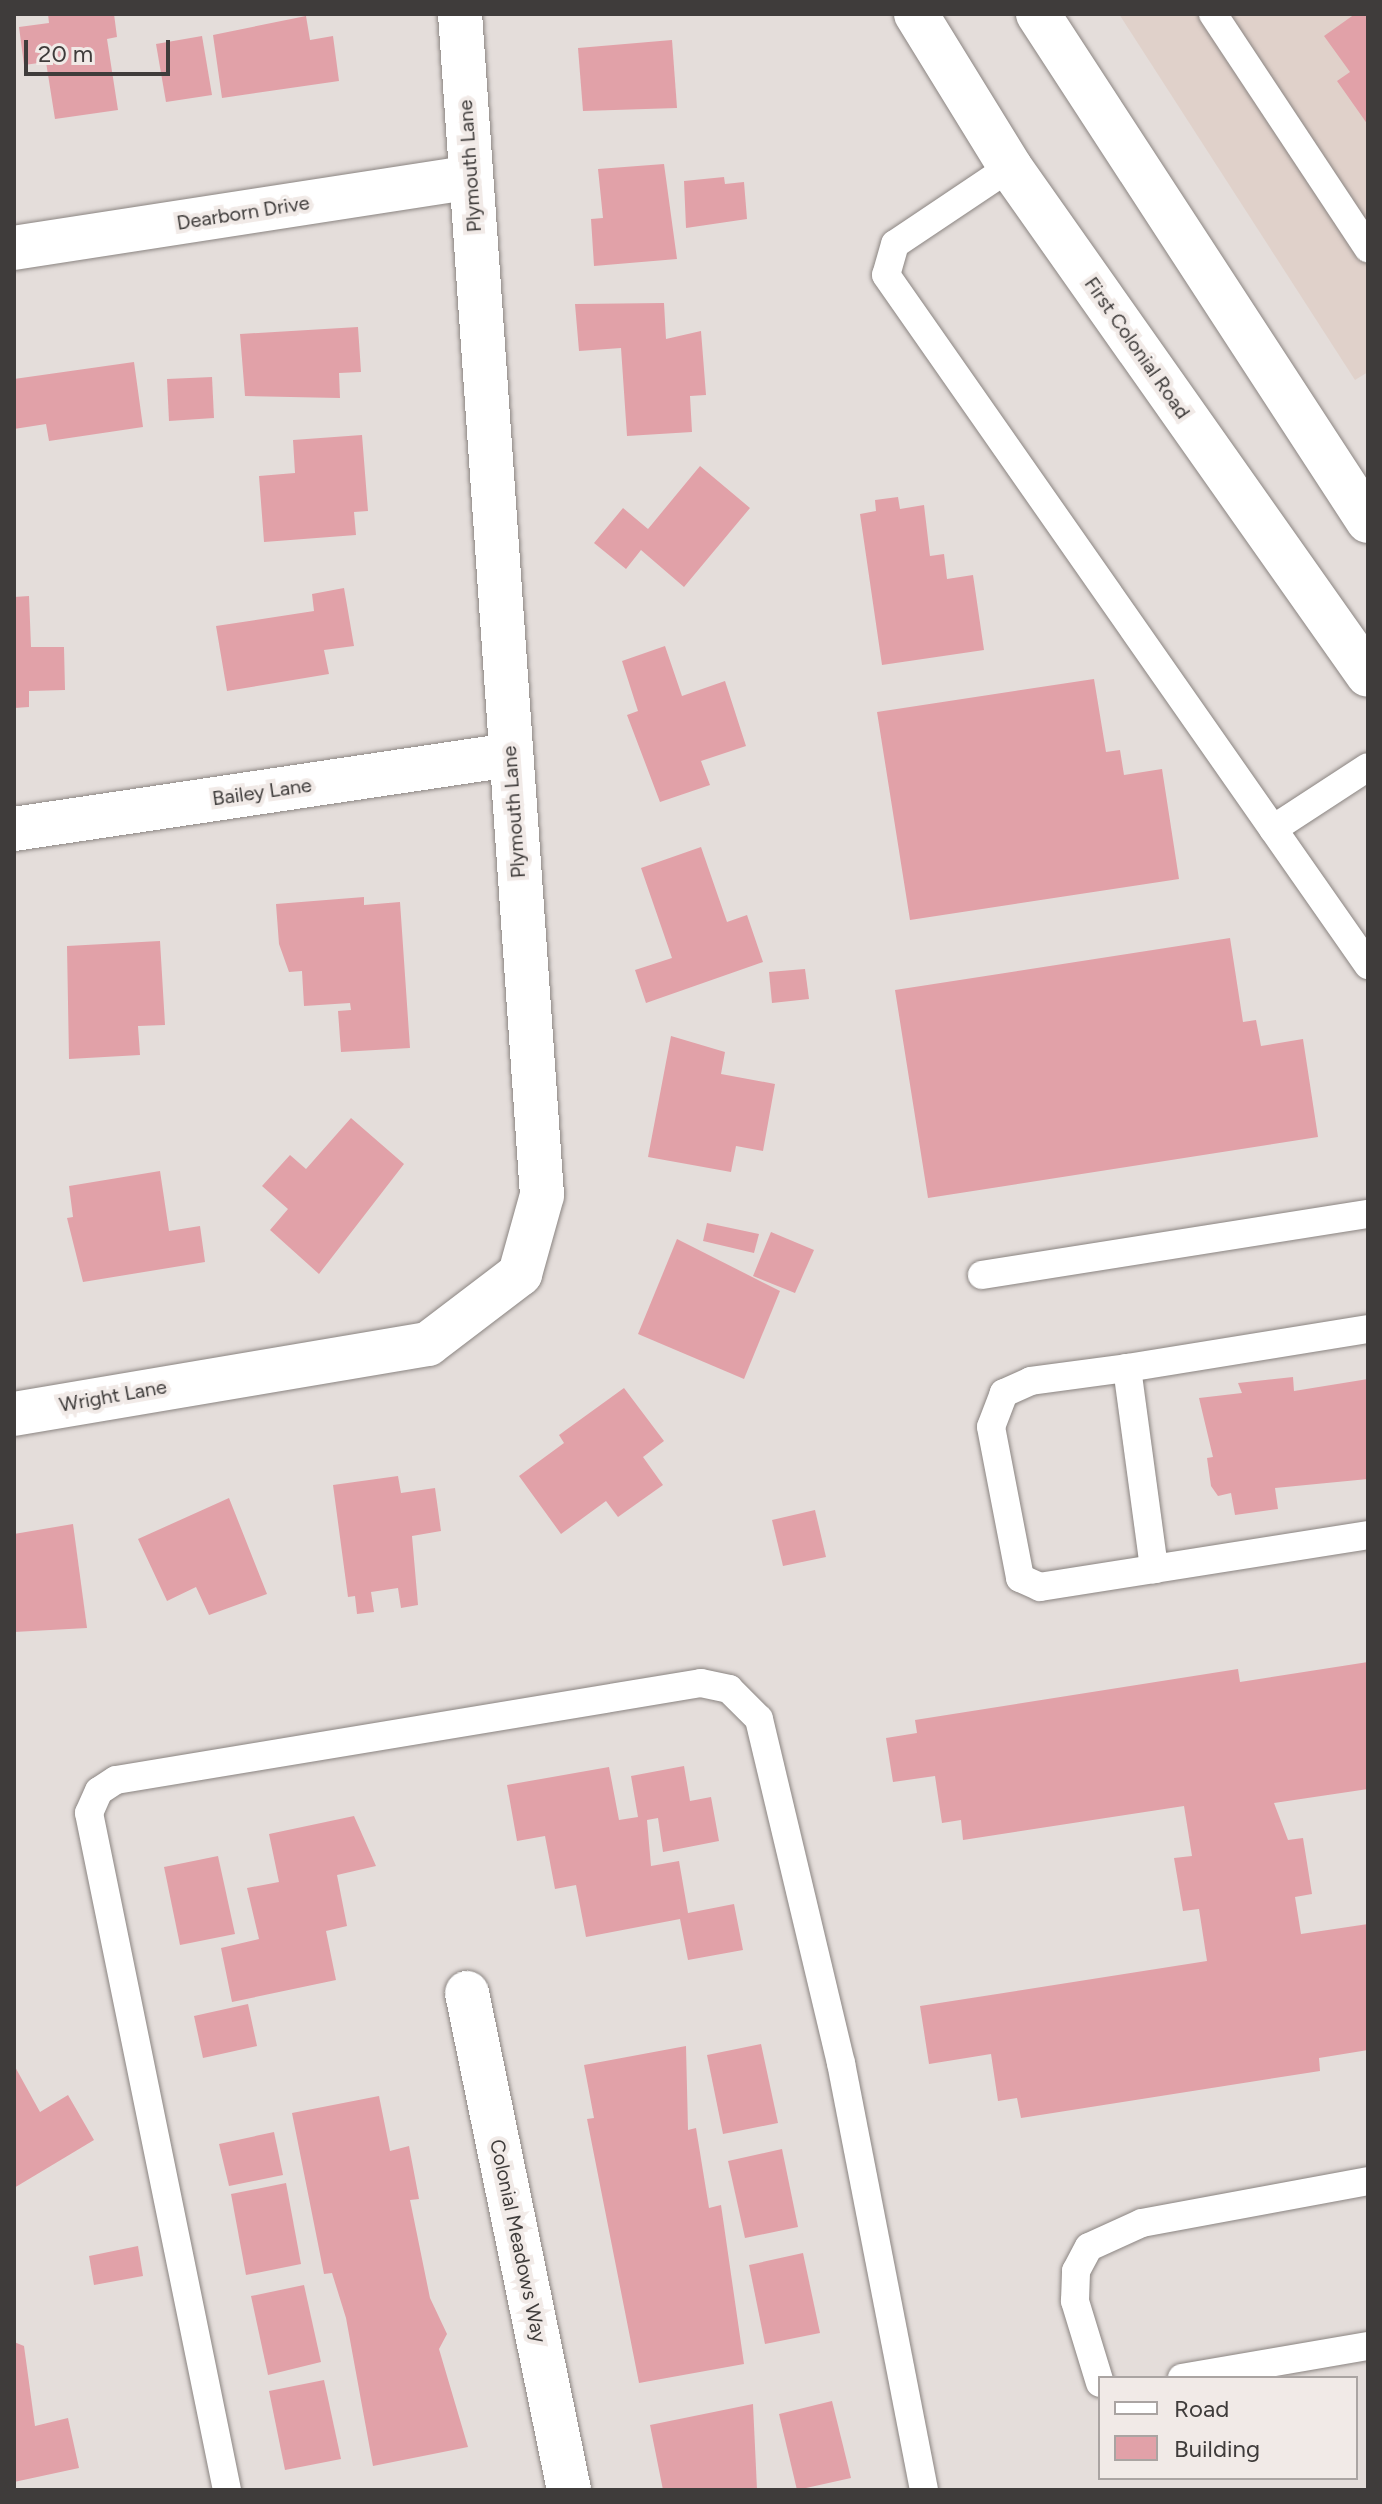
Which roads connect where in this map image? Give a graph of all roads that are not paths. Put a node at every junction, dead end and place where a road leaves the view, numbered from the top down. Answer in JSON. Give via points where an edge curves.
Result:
{"nodes":[{"id":1,"x":460,"y":14,"type":"edge"},
{"id":2,"x":916,"y":14,"type":"edge"},
{"id":3,"x":1038,"y":14,"type":"edge"},
{"id":4,"x":1213,"y":14,"type":"edge"},
{"id":5,"x":1010,"y":167,"type":"junction"},
{"id":6,"x":471,"y":177,"type":"junction"},
{"id":7,"x":14,"y":248,"type":"edge"},
{"id":8,"x":1368,"y":248,"type":"edge"},
{"id":9,"x":1363,"y":504,"type":"edge"},
{"id":10,"x":1368,"y":675,"type":"edge"},
{"id":11,"x":510,"y":755,"type":"junction"},
{"id":12,"x":1368,"y":767,"type":"edge"},
{"id":13,"x":14,"y":829,"type":"edge"},
{"id":14,"x":1273,"y":829,"type":"junction"},
{"id":15,"x":1368,"y":965,"type":"edge"},
{"id":16,"x":1368,"y":1214,"type":"edge"},
{"id":17,"x":982,"y":1275,"type":"dead end"},
{"id":18,"x":1368,"y":1329,"type":"edge"},
{"id":19,"x":1127,"y":1368,"type":"junction"},
{"id":20,"x":212,"y":1378,"type":"joint"},
{"id":21,"x":14,"y":1414,"type":"edge"},
{"id":22,"x":1368,"y":1535,"type":"edge"},
{"id":23,"x":1154,"y":1569,"type":"junction"},
{"id":24,"x":467,"y":1993,"type":"dead end"},
{"id":25,"x":1368,"y":2181,"type":"edge"},
{"id":26,"x":1368,"y":2346,"type":"edge"},
{"id":27,"x":1194,"y":2376,"type":"edge"},
{"id":28,"x":1098,"y":2380,"type":"edge"},
{"id":29,"x":227,"y":2490,"type":"edge"},
{"id":30,"x":569,"y":2490,"type":"edge"},
{"id":31,"x":924,"y":2490,"type":"edge"}],
"edges":[{"from":1,"to":6,"type":"street","name":"Plymouth Lane"},
{"from":2,"to":5,"type":"street","name":"First Colonial Road"},
{"from":3,"to":9,"type":"street"},
{"from":4,"to":8,"type":"lane"},
{"from":5,"to":10,"type":"street","name":"First Colonial Road"},
{"from":5,"to":14,"type":"lane","via":[[895,244],[886,275]]},
{"from":6,"to":7,"type":"street","name":"Dearborn Drive"},
{"from":6,"to":11,"type":"street","name":"Plymouth Lane"},
{"from":11,"to":13,"type":"street","name":"Bailey Lane"},
{"from":11,"to":20,"type":"street","name":"Plymouth Lane","via":[[542,1195],[520,1274],[428,1344]]},
{"from":12,"to":14,"type":"lane"},
{"from":14,"to":15,"type":"lane"},
{"from":16,"to":17,"type":"lane"},
{"from":18,"to":19,"type":"lane"},
{"from":19,"to":23,"type":"lane"},
{"from":19,"to":23,"type":"lane","via":[[1031,1381],[1004,1393],[991,1427],[1020,1578],[1040,1587]]},
{"from":20,"to":21,"type":"street","name":"Wright Lane"},
{"from":22,"to":23,"type":"lane"},
{"from":24,"to":30,"type":"street","name":"Colonial Meadows Way"},
{"from":25,"to":28,"type":"lane","via":[[1142,2223],[1089,2247],[1076,2271],[1075,2301],[1090,2369]]},
{"from":26,"to":27,"type":"lane"},
{"from":29,"to":31,"type":"lane","via":[[89,1813],[99,1791],[116,1780],[701,1683],[729,1689],[759,1719],[841,2063]]}]}
